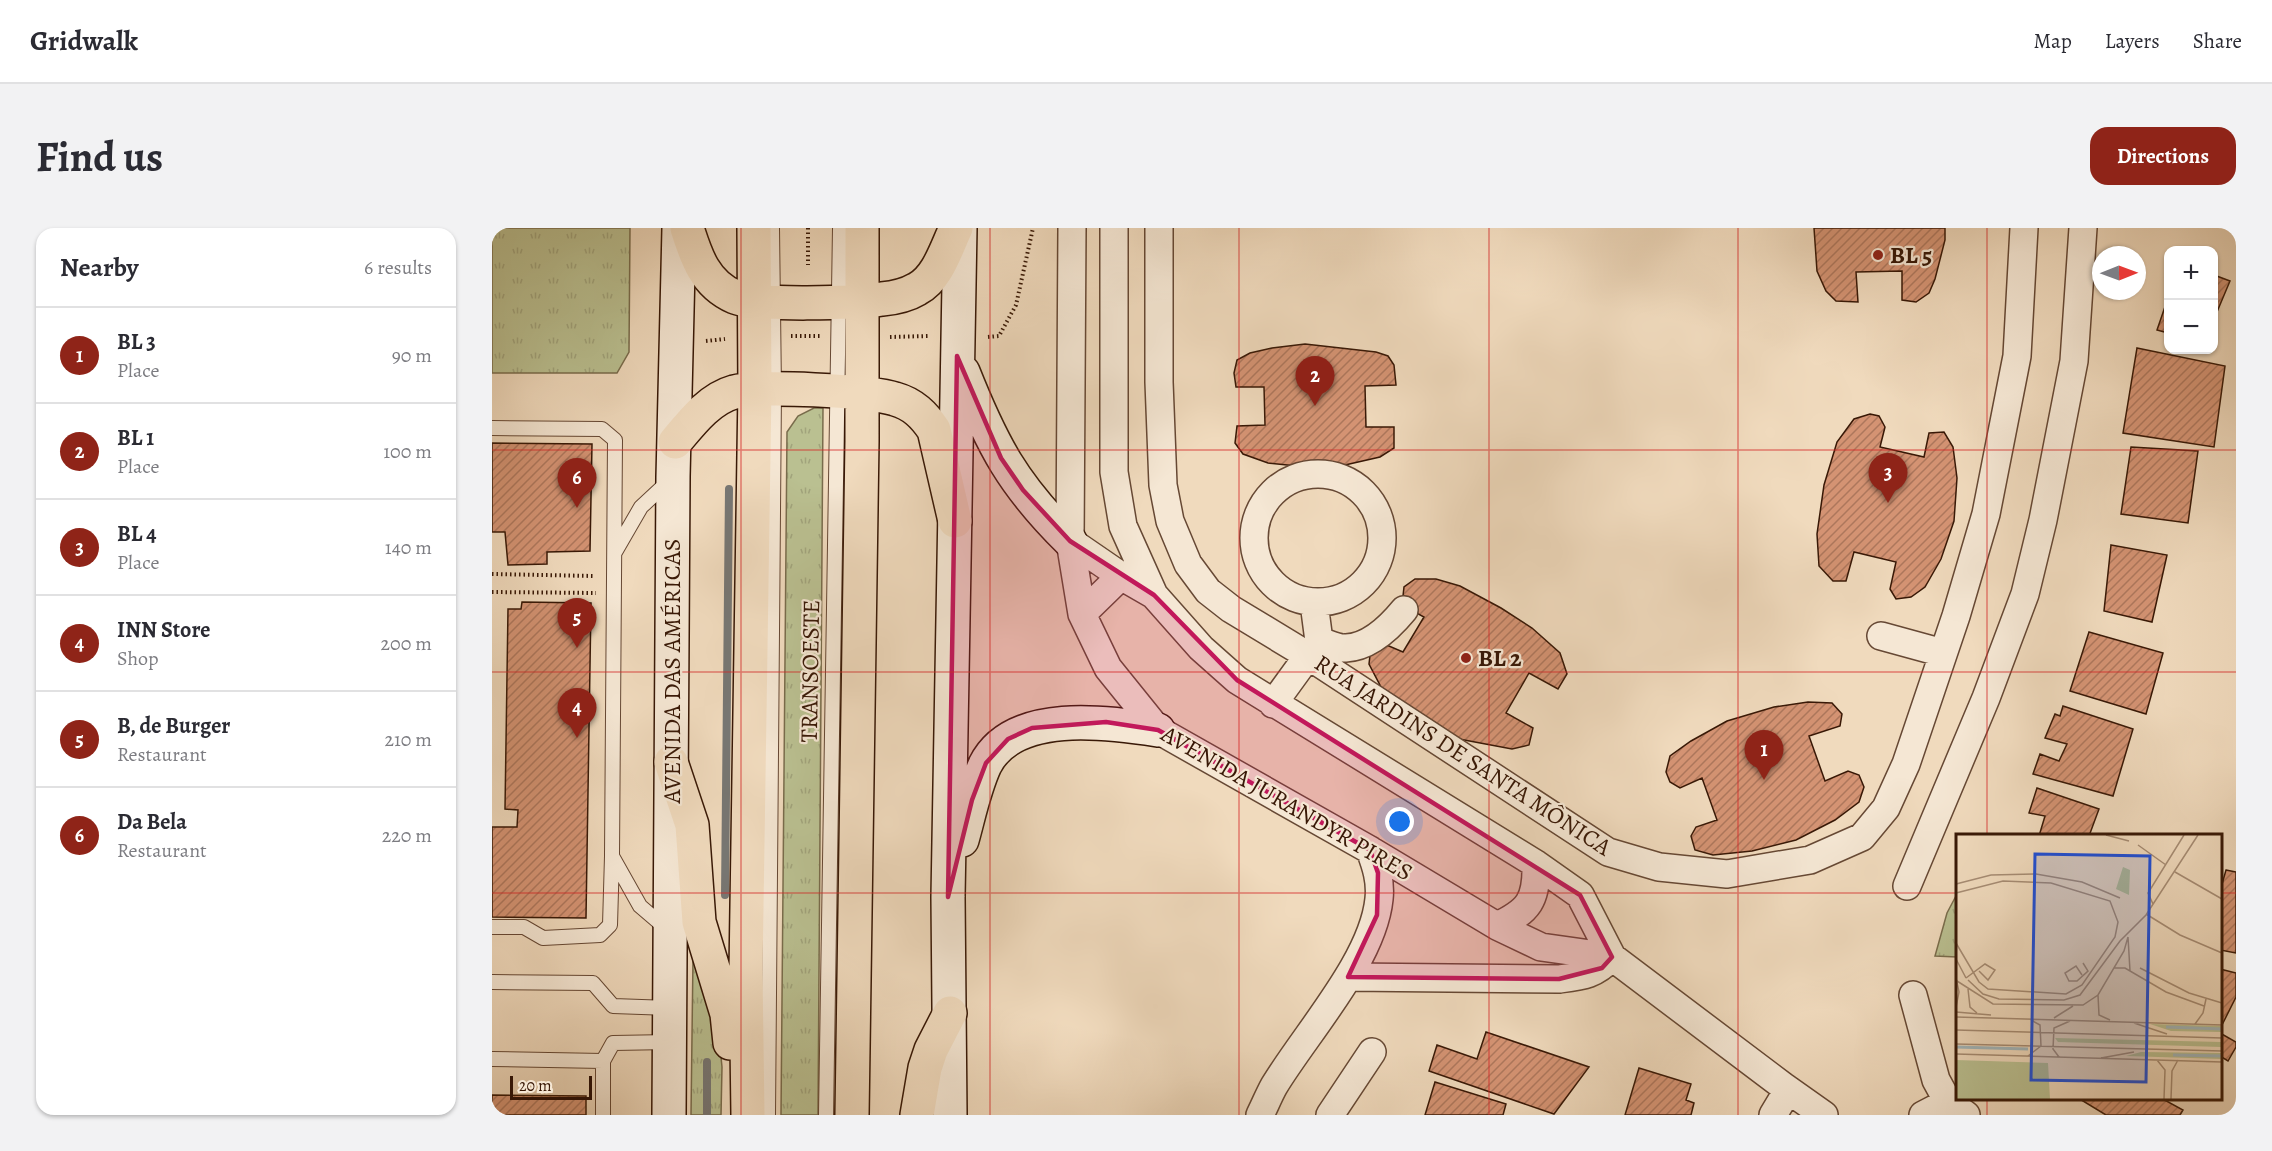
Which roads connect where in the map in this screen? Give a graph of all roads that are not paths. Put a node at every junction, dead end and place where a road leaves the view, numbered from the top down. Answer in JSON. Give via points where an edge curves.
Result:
{"nodes":[{"id":1,"x":679,"y":228,"type":"edge"},
{"id":2,"x":687,"y":228,"type":"edge"},
{"id":3,"x":754,"y":228,"type":"edge"},
{"id":4,"x":772,"y":228,"type":"edge"},
{"id":5,"x":840,"y":228,"type":"edge"},
{"id":6,"x":862,"y":228,"type":"edge"},
{"id":7,"x":958,"y":228,"type":"edge"},
{"id":8,"x":1072,"y":228,"type":"edge"},
{"id":9,"x":1114,"y":228,"type":"edge"},
{"id":10,"x":1159,"y":228,"type":"edge"},
{"id":11,"x":2024,"y":228,"type":"edge"},
{"id":12,"x":2083,"y":228,"type":"edge"},
{"id":13,"x":763,"y":301,"type":"junction"},
{"id":14,"x":851,"y":301,"type":"junction"},
{"id":15,"x":950,"y":343,"type":"junction"},
{"id":16,"x":764,"y":389,"type":"junction"},
{"id":17,"x":850,"y":393,"type":"junction"},
{"id":18,"x":492,"y":428,"type":"edge"},
{"id":19,"x":675,"y":442,"type":"junction"},
{"id":20,"x":673,"y":477,"type":"junction"},
{"id":21,"x":955,"y":520,"type":"junction"},
{"id":22,"x":1070,"y":541,"type":"junction"},
{"id":23,"x":614,"y":554,"type":"junction"},
{"id":24,"x":1120,"y":576,"type":"junction"},
{"id":25,"x":1154,"y":595,"type":"junction"},
{"id":26,"x":1314,"y":603,"type":"junction"},
{"id":27,"x":1404,"y":610,"type":"dead end"},
{"id":28,"x":1082,"y":614,"type":"junction"},
{"id":29,"x":1881,"y":636,"type":"dead end"},
{"id":30,"x":1313,"y":648,"type":"junction"},
{"id":31,"x":1943,"y":653,"type":"junction"},
{"id":32,"x":1273,"y":704,"type":"junction"},
{"id":33,"x":1158,"y":730,"type":"junction"},
{"id":34,"x":671,"y":762,"type":"junction"},
{"id":35,"x":1370,"y":850,"type":"junction"},
{"id":36,"x":612,"y":856,"type":"junction"},
{"id":37,"x":1536,"y":864,"type":"junction"},
{"id":38,"x":1907,"y":886,"type":"dead end"},
{"id":39,"x":948,"y":897,"type":"junction"},
{"id":40,"x":1497,"y":926,"type":"junction"},
{"id":41,"x":492,"y":927,"type":"edge"},
{"id":42,"x":670,"y":931,"type":"junction"},
{"id":43,"x":1612,"y":957,"type":"junction"},
{"id":44,"x":1348,"y":977,"type":"junction"},
{"id":45,"x":492,"y":982,"type":"edge"},
{"id":46,"x":1913,"y":995,"type":"dead end"},
{"id":47,"x":670,"y":1008,"type":"junction"},
{"id":48,"x":950,"y":1013,"type":"junction"},
{"id":49,"x":670,"y":1042,"type":"junction"},
{"id":50,"x":1372,"y":1052,"type":"dead end"},
{"id":51,"x":492,"y":1059,"type":"edge"},
{"id":52,"x":603,"y":1061,"type":"junction"},
{"id":53,"x":1788,"y":1090,"type":"junction"},
{"id":54,"x":1957,"y":1109,"type":"edge"},
{"id":55,"x":603,"y":1115,"type":"edge"},
{"id":56,"x":669,"y":1115,"type":"edge"},
{"id":57,"x":742,"y":1115,"type":"edge"},
{"id":58,"x":748,"y":1115,"type":"edge"},
{"id":59,"x":768,"y":1115,"type":"edge"},
{"id":60,"x":826,"y":1115,"type":"edge"},
{"id":61,"x":852,"y":1115,"type":"edge"},
{"id":62,"x":917,"y":1115,"type":"edge"},
{"id":63,"x":950,"y":1115,"type":"edge"},
{"id":64,"x":1260,"y":1115,"type":"edge"},
{"id":65,"x":1330,"y":1115,"type":"edge"},
{"id":66,"x":1773,"y":1115,"type":"edge"},
{"id":67,"x":1824,"y":1115,"type":"edge"},
{"id":68,"x":1923,"y":1115,"type":"edge"}],
"edges":[{"from":1,"to":19,"type":"main road","name":"AVENIDA DAS AMÉRICAS"},
{"from":2,"to":13,"type":"highway","via":[[702,269],[716,285],[736,297]]},
{"from":3,"to":13,"type":"highway"},
{"from":4,"to":13,"type":"lane"},
{"from":5,"to":14,"type":"lane"},
{"from":6,"to":14,"type":"highway"},
{"from":7,"to":14,"type":"highway","via":[[933,275],[918,289],[883,299]]},
{"from":7,"to":15,"type":"main road"},
{"from":8,"to":22,"type":"street","name":"AVENIDA JURANDYR PIRES"},
{"from":9,"to":25,"type":"street","name":"AVENIDA JURANDYR PIRES","via":[[1114,472],[1123,526]]},
{"from":10,"to":30,"type":"street","name":"RUA JARDINS DE SANTA MÔNICA","via":[[1163,485],[1170,521],[1188,564],[1208,591],[1231,609]]},
{"from":11,"to":31,"type":"street","name":"RUA JARDINS DE SANTA MÔNICA","via":[[2017,356],[1986,514]]},
{"from":12,"to":38,"type":"street","via":[[2074,361],[2025,594]]},
{"from":13,"to":14,"type":"highway"},
{"from":13,"to":16,"type":"highway"},
{"from":14,"to":17,"type":"highway"},
{"from":15,"to":21,"type":"main road"},
{"from":15,"to":22,"type":"main road","via":[[1001,458],[1043,515]]},
{"from":16,"to":17,"type":"highway"},
{"from":16,"to":19,"type":"highway","via":[[734,392],[716,401]]},
{"from":16,"to":58,"type":"highway","via":[[746,972]]},
{"from":16,"to":59,"type":"lane","name":"TRANSOESTE"},
{"from":17,"to":21,"type":"highway","via":[[896,399],[913,406],[926,418],[934,430]]},
{"from":17,"to":60,"type":"lane","name":"TRANSOESTE"},
{"from":17,"to":61,"type":"highway"},
{"from":18,"to":23,"type":"lane","via":[[602,429],[615,440]]},
{"from":19,"to":20,"type":"main road","name":"AVENIDA DAS AMÉRICAS"},
{"from":20,"to":23,"type":"lane","via":[[641,507]]},
{"from":20,"to":34,"type":"main road","name":"AVENIDA DAS AMÉRICAS"},
{"from":21,"to":39,"type":"main road"},
{"from":22,"to":24,"type":"street"},
{"from":22,"to":28,"type":"street","name":"AVENIDA JURANDYR PIRES"},
{"from":23,"to":36,"type":"lane"},
{"from":24,"to":25,"type":"street"},
{"from":24,"to":28,"type":"street"},
{"from":25,"to":32,"type":"street","name":"AVENIDA JURANDYR PIRES","via":[[1201,648],[1236,680]]},
{"from":26,"to":26,"type":"street","via":[[1336,600],[1356,591],[1371,574],[1380,554],[1382,531],[1375,510],[1362,492],[1344,479],[1322,474],[1300,476],[1280,486],[1265,502],[1256,523],[1254,545],[1260,567],[1273,585],[1292,597]]},
{"from":26,"to":30,"type":"street"},
{"from":27,"to":30,"type":"street","via":[[1389,628],[1366,643],[1345,649]]},
{"from":28,"to":33,"type":"street","name":"AVENIDA JURANDYR PIRES","via":[[1108,668]]},
{"from":29,"to":31,"type":"street"},
{"from":30,"to":31,"type":"street","name":"RUA JARDINS DE SANTA MÔNICA","via":[[1608,852],[1659,867],[1726,874],[1810,860],[1862,837],[1886,808],[1906,764]]},
{"from":30,"to":32,"type":"street"},
{"from":32,"to":37,"type":"street","name":"AVENIDA JURANDYR PIRES"},
{"from":33,"to":35,"type":"street","name":"AVENIDA JURANDYR PIRES"},
{"from":33,"to":39,"type":"main road","via":[[1106,722],[1065,724],[1032,729],[1008,739],[986,763],[972,800]]},
{"from":34,"to":42,"type":"main road","name":"AVENIDA DAS AMÉRICAS"},
{"from":34,"to":57,"type":"highway","via":[[692,825],[699,922],[727,1014],[733,1081]]},
{"from":35,"to":40,"type":"street","name":"AVENIDA JURANDYR PIRES"},
{"from":35,"to":44,"type":"street","via":[[1378,873],[1377,915]]},
{"from":36,"to":41,"type":"lane","via":[[610,925],[600,935],[543,938],[524,927]]},
{"from":36,"to":42,"type":"lane","via":[[640,906]]},
{"from":37,"to":40,"type":"street","via":[[1536,884],[1530,903],[1515,918]]},
{"from":37,"to":43,"type":"street","name":"AVENIDA JURANDYR PIRES","via":[[1580,895]]},
{"from":39,"to":48,"type":"main road"},
{"from":40,"to":43,"type":"street","name":"AVENIDA JURANDYR PIRES","via":[[1541,947]]},
{"from":42,"to":47,"type":"main road","name":"AVENIDA DAS AMÉRICAS"},
{"from":43,"to":44,"type":"street","via":[[1602,968],[1585,976],[1559,978]]},
{"from":43,"to":53,"type":"street","name":"AVENIDA JURANDYR PIRES"},
{"from":44,"to":64,"type":"street","via":[[1274,1087]]},
{"from":45,"to":47,"type":"lane","via":[[592,983],[613,1006]]},
{"from":46,"to":54,"type":"street","via":[[1933,1071]]},
{"from":47,"to":49,"type":"main road","name":"AVENIDA DAS AMÉRICAS"},
{"from":48,"to":62,"type":"highway","via":[[925,1068]]},
{"from":48,"to":63,"type":"main road"},
{"from":49,"to":52,"type":"lane","via":[[613,1043]]},
{"from":49,"to":56,"type":"main road","name":"AVENIDA DAS AMÉRICAS"},
{"from":50,"to":65,"type":"street"},
{"from":51,"to":52,"type":"lane"},
{"from":52,"to":55,"type":"lane"},
{"from":53,"to":66,"type":"street"},
{"from":53,"to":67,"type":"street","name":"AVENIDA JURANDYR PIRES"},
{"from":54,"to":68,"type":"street"}]}
